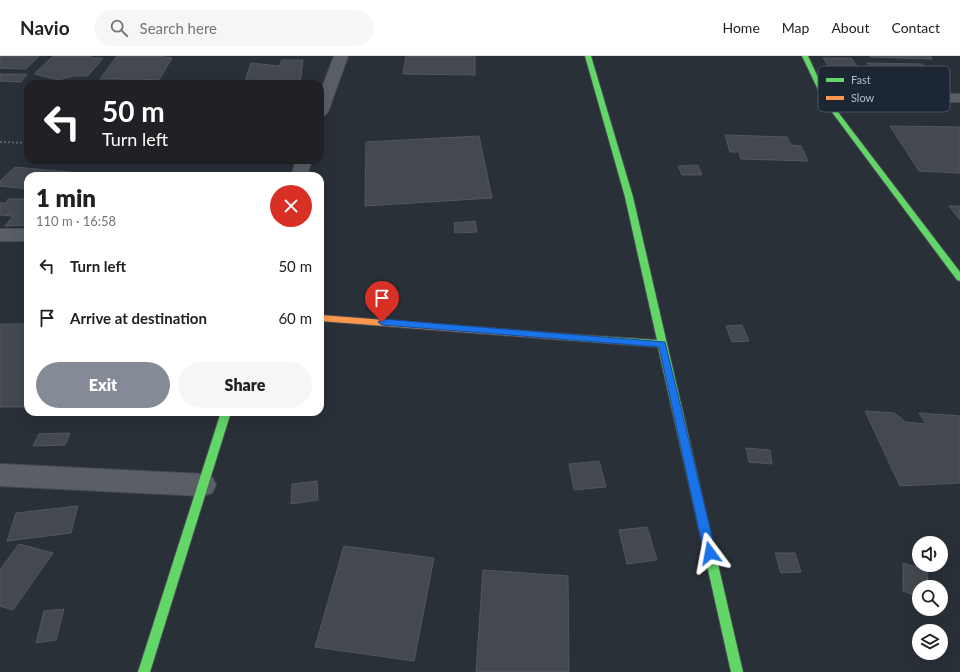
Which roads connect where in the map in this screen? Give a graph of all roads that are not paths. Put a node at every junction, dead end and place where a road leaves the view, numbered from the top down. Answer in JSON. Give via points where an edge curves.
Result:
{"nodes":[{"id":1,"x":341,"y":56,"type":"edge"},
{"id":2,"x":588,"y":56,"type":"edge"},
{"id":3,"x":805,"y":56,"type":"edge"},
{"id":4,"x":818,"y":84,"type":"edge"},
{"id":5,"x":950,"y":98,"type":"edge"},
{"id":6,"x":960,"y":98,"type":"edge"},
{"id":7,"x":324,"y":101,"type":"edge"},
{"id":8,"x":835,"y":112,"type":"edge"},
{"id":9,"x":0,"y":235,"type":"edge"},
{"id":10,"x":24,"y":235,"type":"edge"},
{"id":11,"x":960,"y":278,"type":"edge"},
{"id":12,"x":324,"y":318,"type":"edge"},
{"id":13,"x":662,"y":344,"type":"junction"},
{"id":14,"x":225,"y":416,"type":"edge"},
{"id":15,"x":0,"y":475,"type":"edge"},
{"id":16,"x":203,"y":485,"type":"junction"},
{"id":17,"x":144,"y":672,"type":"edge"},
{"id":18,"x":737,"y":672,"type":"edge"}],
"edges":[{"from":1,"to":7,"type":"street"},
{"from":2,"to":13,"type":"street","via":[[629,197]]},
{"from":3,"to":4,"type":"street"},
{"from":5,"to":6,"type":"street"},
{"from":8,"to":11,"type":"street"},
{"from":9,"to":10,"type":"street"},
{"from":12,"to":13,"type":"street"},
{"from":13,"to":18,"type":"street"},
{"from":14,"to":16,"type":"street"},
{"from":15,"to":16,"type":"street"},
{"from":16,"to":17,"type":"street"}]}
